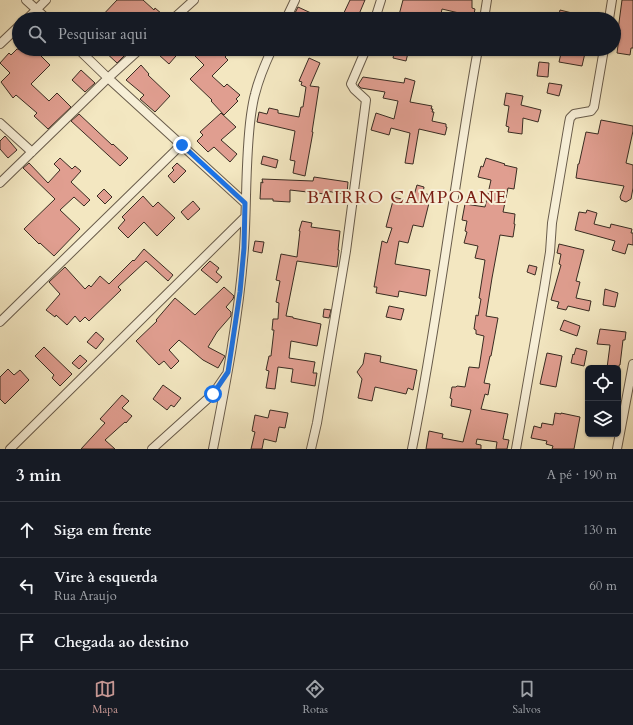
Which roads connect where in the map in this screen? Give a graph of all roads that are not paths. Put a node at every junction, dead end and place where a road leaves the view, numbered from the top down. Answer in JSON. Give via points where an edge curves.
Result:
{"nodes":[{"id":1,"x":26,"y":0,"type":"edge"},
{"id":2,"x":46,"y":0,"type":"edge"},
{"id":3,"x":194,"y":0,"type":"edge"},
{"id":4,"x":295,"y":0,"type":"edge"},
{"id":5,"x":381,"y":0,"type":"edge"},
{"id":6,"x":487,"y":0,"type":"edge"},
{"id":7,"x":612,"y":0,"type":"edge"},
{"id":8,"x":37,"y":10,"type":"joint"},
{"id":9,"x":181,"y":12,"type":"edge"},
{"id":10,"x":289,"y":12,"type":"edge"},
{"id":11,"x":377,"y":12,"type":"edge"},
{"id":12,"x":485,"y":12,"type":"edge"},
{"id":13,"x":610,"y":12,"type":"edge"},
{"id":14,"x":12,"y":33,"type":"edge"},
{"id":15,"x":0,"y":44,"type":"edge"},
{"id":16,"x":85,"y":56,"type":"edge"},
{"id":17,"x":132,"y":56,"type":"edge"},
{"id":18,"x":269,"y":56,"type":"edge"},
{"id":19,"x":363,"y":56,"type":"edge"},
{"id":20,"x":477,"y":56,"type":"edge"},
{"id":21,"x":603,"y":56,"type":"edge"},
{"id":22,"x":108,"y":78,"type":"junction"},
{"id":23,"x":0,"y":123,"type":"edge"},
{"id":24,"x":182,"y":145,"type":"junction"},
{"id":25,"x":32,"y":152,"type":"junction"},
{"id":26,"x":0,"y":183,"type":"edge"},
{"id":27,"x":245,"y":203,"type":"junction"},
{"id":28,"x":245,"y":217,"type":"junction"},
{"id":29,"x":0,"y":322,"type":"edge"},
{"id":30,"x":633,"y":364,"type":"edge"},
{"id":31,"x":228,"y":372,"type":"junction"},
{"id":32,"x":10,"y":449,"type":"edge"},
{"id":33,"x":152,"y":449,"type":"edge"},
{"id":34,"x":214,"y":449,"type":"edge"},
{"id":35,"x":311,"y":449,"type":"edge"},
{"id":36,"x":412,"y":449,"type":"edge"},
{"id":37,"x":516,"y":449,"type":"edge"},
{"id":38,"x":616,"y":449,"type":"edge"}],
"edges":[{"from":1,"to":8,"type":"street"},
{"from":2,"to":8,"type":"street"},
{"from":3,"to":9,"type":"street"},
{"from":4,"to":10,"type":"street"},
{"from":5,"to":11,"type":"street"},
{"from":6,"to":12,"type":"street"},
{"from":7,"to":13,"type":"street"},
{"from":14,"to":15,"type":"street"},
{"from":16,"to":22,"type":"street"},
{"from":17,"to":22,"type":"street"},
{"from":18,"to":27,"type":"street","via":[[254,95]]},
{"from":19,"to":35,"type":"street","via":[[352,84],[366,100],[346,251]]},
{"from":20,"to":36,"type":"street"},
{"from":21,"to":37,"type":"street","via":[[594,107],[590,112],[574,114],[570,118]]},
{"from":22,"to":24,"type":"street"},
{"from":22,"to":25,"type":"street"},
{"from":23,"to":25,"type":"street"},
{"from":24,"to":27,"type":"street"},
{"from":24,"to":29,"type":"street"},
{"from":25,"to":26,"type":"street"},
{"from":27,"to":28,"type":"street"},
{"from":28,"to":31,"type":"street","via":[[240,292]]},
{"from":28,"to":32,"type":"street"},
{"from":30,"to":38,"type":"street"},
{"from":31,"to":33,"type":"street","via":[[213,394]]},
{"from":31,"to":34,"type":"street"}]}
